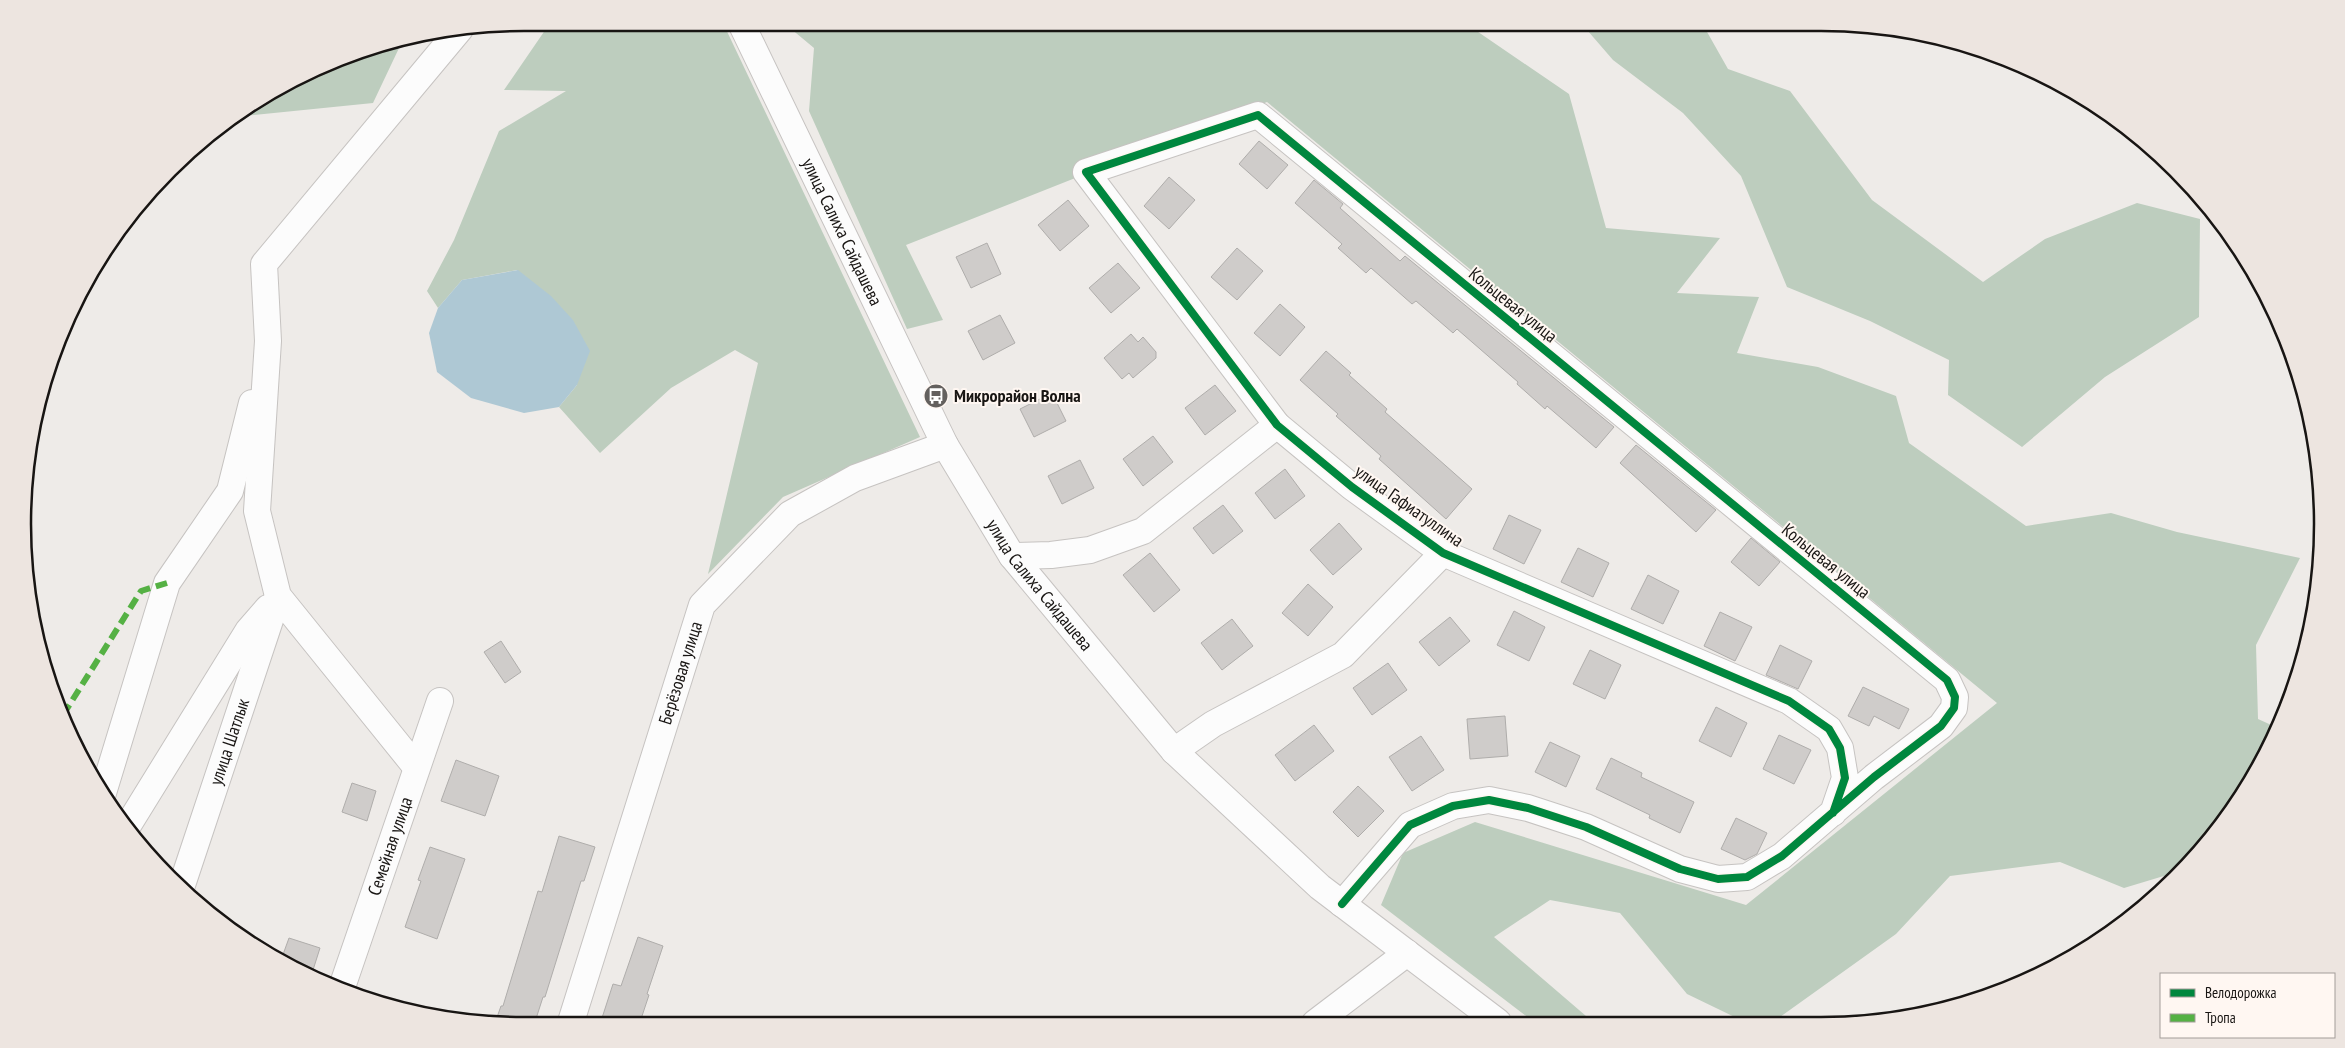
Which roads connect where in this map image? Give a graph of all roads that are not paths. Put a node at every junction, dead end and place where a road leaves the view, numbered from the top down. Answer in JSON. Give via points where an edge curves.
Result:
{"nodes":[{"id":1,"x":745,"y":31,"type":"edge"},
{"id":2,"x":454,"y":36,"type":"edge"},
{"id":3,"x":1100,"y":192,"type":"joint"},
{"id":4,"x":268,"y":341,"type":"junction"},
{"id":5,"x":1277,"y":425,"type":"junction"},
{"id":6,"x":946,"y":445,"type":"junction"},
{"id":7,"x":1443,"y":553,"type":"junction"},
{"id":8,"x":1012,"y":556,"type":"junction"},
{"id":9,"x":278,"y":596,"type":"junction"},
{"id":10,"x":440,"y":701,"type":"dead end"},
{"id":11,"x":1174,"y":751,"type":"junction"},
{"id":12,"x":416,"y":767,"type":"junction"},
{"id":13,"x":106,"y":784,"type":"edge"},
{"id":14,"x":1833,"y":812,"type":"junction"},
{"id":15,"x":131,"y":821,"type":"edge"},
{"id":16,"x":183,"y":879,"type":"edge"},
{"id":17,"x":1342,"y":904,"type":"junction"},
{"id":18,"x":1407,"y":953,"type":"junction"},
{"id":19,"x":344,"y":982,"type":"edge"},
{"id":20,"x":573,"y":1017,"type":"edge"},
{"id":21,"x":1323,"y":1017,"type":"edge"},
{"id":22,"x":1491,"y":1017,"type":"edge"}],
"edges":[{"from":1,"to":6,"type":"street","name":"улица Салиха Сайдашева"},
{"from":2,"to":4,"type":"street","via":[[264,264]]},
{"from":3,"to":5,"type":"street","name":"улица Гафиатуллина"},
{"from":3,"to":14,"type":"street","name":"Кольцевая улица","via":[[1086,172],[1258,115],[1947,680],[1955,697],[1954,708],[1941,726]]},
{"from":4,"to":9,"type":"street","via":[[257,511]]},
{"from":4,"to":13,"type":"street","via":[[230,491],[167,583]]},
{"from":5,"to":7,"type":"street","name":"улица Гафиатуллина","via":[[1352,487]]},
{"from":5,"to":8,"type":"street","via":[[1143,531],[1090,550]]},
{"from":6,"to":8,"type":"street","name":"улица Салиха Сайдашева"},
{"from":6,"to":20,"type":"street","name":"Берёзовая улица","via":[[855,478],[790,514],[702,605]]},
{"from":7,"to":11,"type":"street","via":[[1343,655],[1212,724]]},
{"from":7,"to":14,"type":"street","name":"улица Гафиатуллина","via":[[1789,701],[1829,729],[1840,748],[1844,778]]},
{"from":8,"to":11,"type":"street","name":"улица Салиха Сайдашева"},
{"from":9,"to":12,"type":"street"},
{"from":9,"to":15,"type":"street","via":[[248,632]]},
{"from":9,"to":16,"type":"street","name":"улица Шатлык"},
{"from":10,"to":12,"type":"street","name":"Семейная улица"},
{"from":11,"to":17,"type":"street","name":"улица Салиха Сайдашева"},
{"from":12,"to":19,"type":"street","name":"Семейная улица"},
{"from":14,"to":17,"type":"street","name":"Кольцевая улица","via":[[1782,856],[1754,873],[1747,877],[1718,879],[1680,869],[1586,827],[1528,808],[1489,800],[1453,806],[1410,825]]},
{"from":17,"to":18,"type":"street","name":"улица Салиха Сайдашева"},
{"from":18,"to":21,"type":"street"},
{"from":18,"to":22,"type":"street","name":"улица Салиха Сайдашева"}]}
